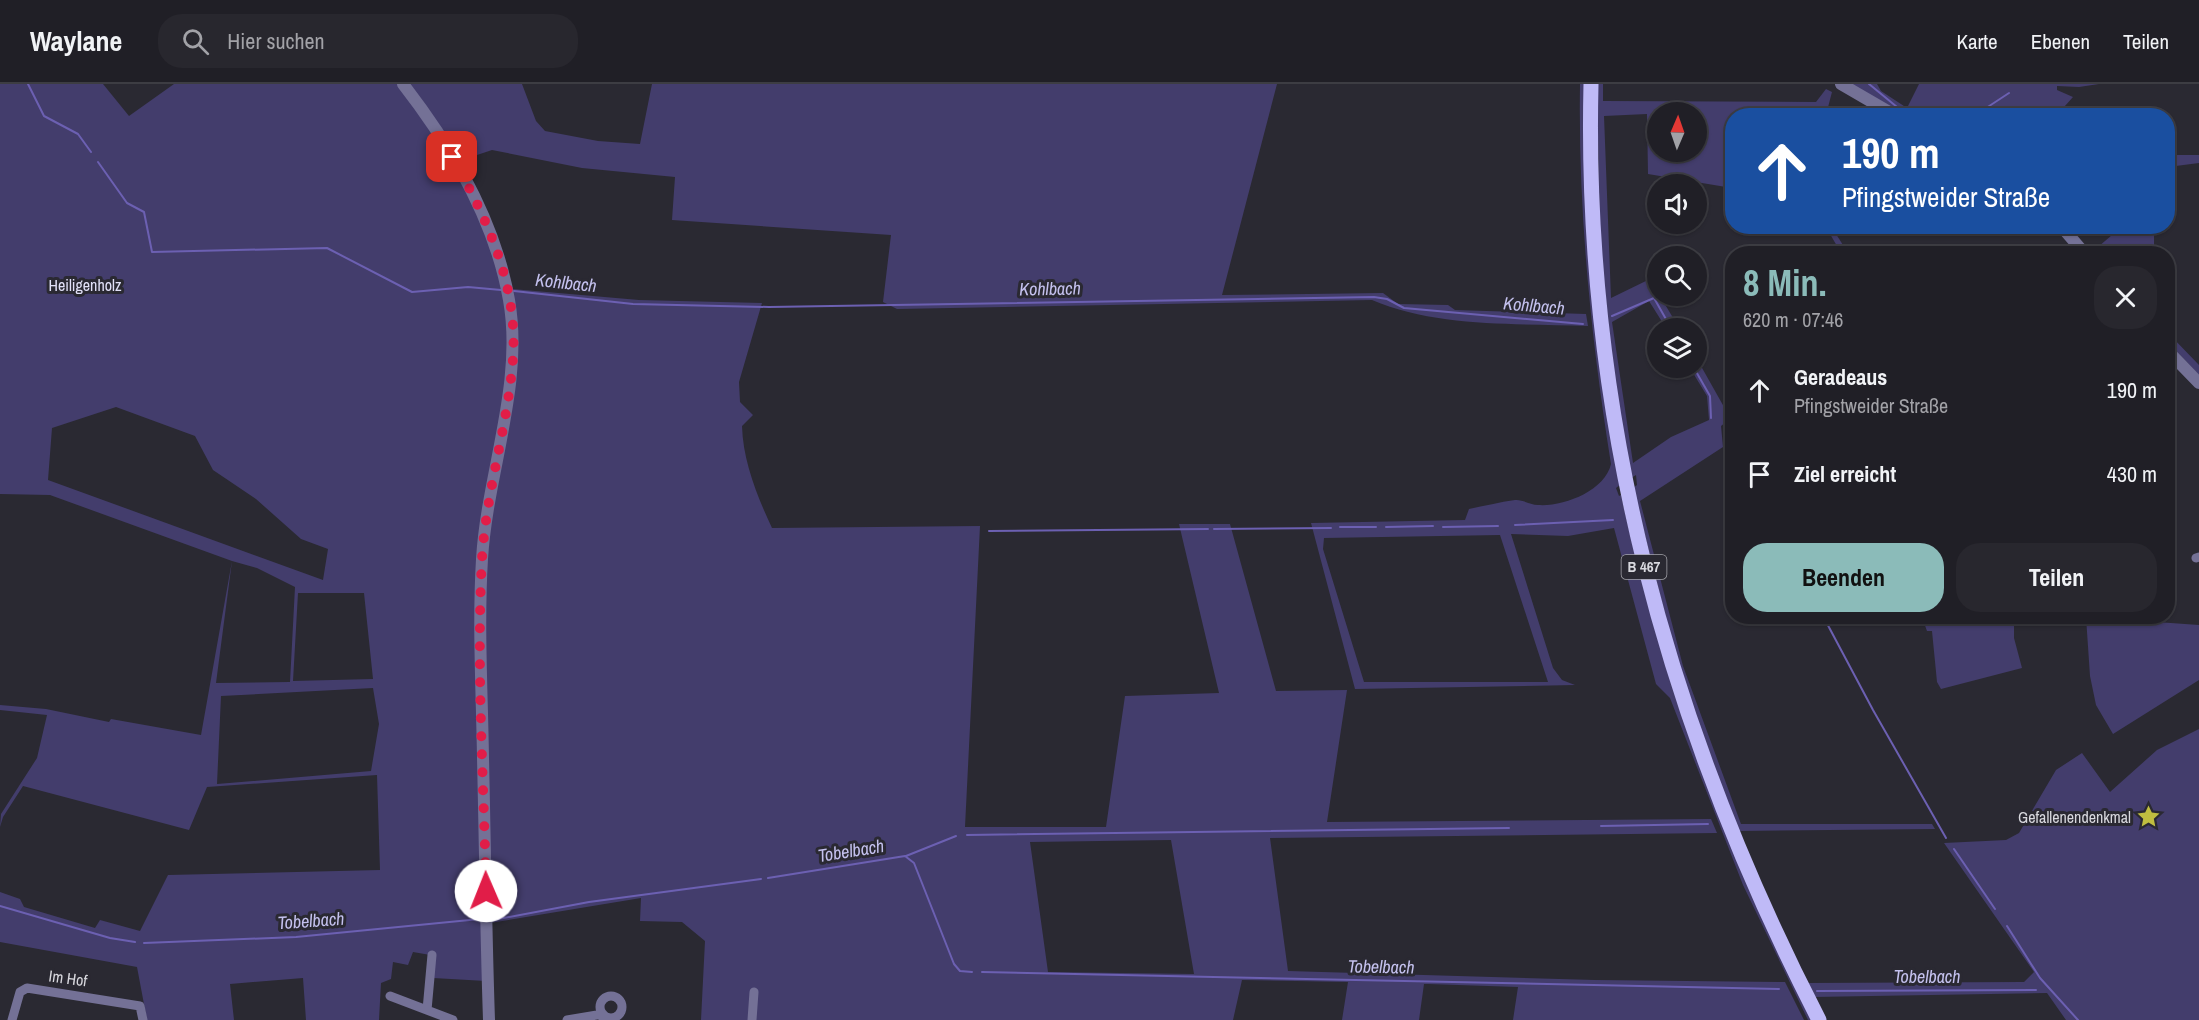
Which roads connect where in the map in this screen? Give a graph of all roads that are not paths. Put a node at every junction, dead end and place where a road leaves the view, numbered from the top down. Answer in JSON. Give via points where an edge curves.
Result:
{"nodes":[{"id":1,"x":403,"y":84,"type":"edge"},
{"id":2,"x":1591,"y":84,"type":"edge"},
{"id":3,"x":1841,"y":84,"type":"edge"},
{"id":4,"x":1882,"y":108,"type":"edge"},
{"id":5,"x":2068,"y":234,"type":"edge"},
{"id":6,"x":2078,"y":246,"type":"edge"},
{"id":7,"x":2175,"y":358,"type":"edge"},
{"id":8,"x":2199,"y":383,"type":"edge"},
{"id":9,"x":432,"y":955,"type":"dead end"},
{"id":10,"x":754,"y":992,"type":"dead end"},
{"id":11,"x":390,"y":996,"type":"dead end"},
{"id":12,"x":427,"y":1010,"type":"junction"},
{"id":13,"x":603,"y":1017,"type":"edge"},
{"id":14,"x":12,"y":1020,"type":"edge"},
{"id":15,"x":143,"y":1020,"type":"edge"},
{"id":16,"x":453,"y":1020,"type":"edge"},
{"id":17,"x":489,"y":1020,"type":"edge"},
{"id":18,"x":567,"y":1020,"type":"edge"},
{"id":19,"x":752,"y":1020,"type":"edge"},
{"id":20,"x":1818,"y":1020,"type":"edge"}],
"edges":[{"from":1,"to":17,"type":"street","via":[[434,124],[471,189],[499,258],[512,313],[512,370],[482,558]]},
{"from":2,"to":20,"type":"main road","number":"B 467","via":[[1591,179],[1602,339],[1617,442],[1645,571],[1673,673],[1710,779],[1766,913]]},
{"from":3,"to":4,"type":"street"},
{"from":5,"to":6,"type":"street"},
{"from":7,"to":8,"type":"street"},
{"from":9,"to":12,"type":"street"},
{"from":10,"to":19,"type":"street"},
{"from":11,"to":12,"type":"street"},
{"from":12,"to":16,"type":"street"},
{"from":13,"to":18,"type":"street"},
{"from":14,"to":15,"type":"street","name":"Im Hof","via":[[20,992],[27,988],[140,1006]]}]}
